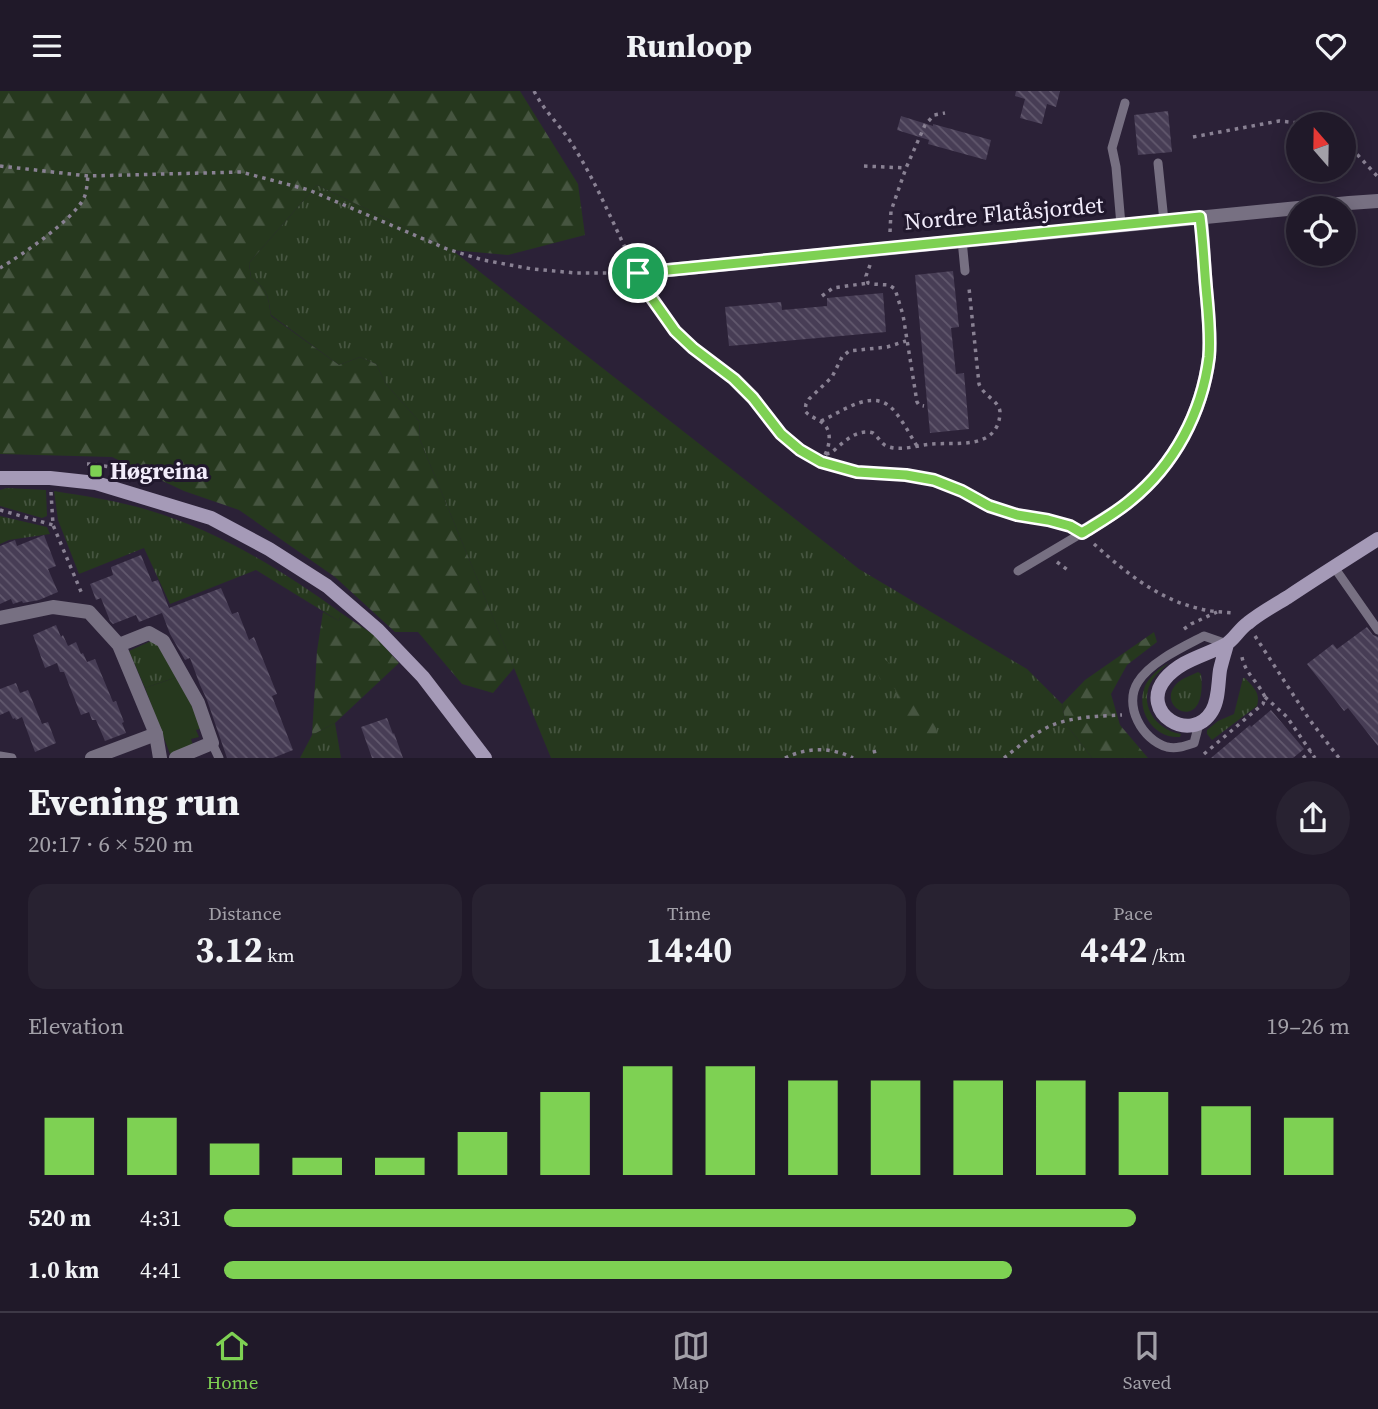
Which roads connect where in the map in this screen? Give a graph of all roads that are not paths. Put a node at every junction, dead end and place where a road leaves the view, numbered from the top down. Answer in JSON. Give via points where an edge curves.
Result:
{"nodes":[{"id":1,"x":1125,"y":103,"type":"dead end"},
{"id":2,"x":1158,"y":163,"type":"dead end"},
{"id":3,"x":1378,"y":201,"type":"edge"},
{"id":4,"x":1200,"y":217,"type":"junction"},
{"id":5,"x":1164,"y":221,"type":"junction"},
{"id":6,"x":1121,"y":225,"type":"junction"},
{"id":7,"x":962,"y":240,"type":"junction"},
{"id":8,"x":965,"y":271,"type":"dead end"},
{"id":9,"x":638,"y":273,"type":"road end"},
{"id":10,"x":0,"y":478,"type":"edge"},
{"id":11,"x":1082,"y":533,"type":"joint"},
{"id":12,"x":1378,"y":539,"type":"edge"},
{"id":13,"x":1334,"y":567,"type":"junction"},
{"id":14,"x":1018,"y":571,"type":"dead end"},
{"id":15,"x":0,"y":618,"type":"edge"},
{"id":16,"x":1378,"y":631,"type":"edge"},
{"id":17,"x":1227,"y":644,"type":"junction"},
{"id":18,"x":119,"y":645,"type":"junction"},
{"id":19,"x":1199,"y":724,"type":"junction"},
{"id":20,"x":156,"y":734,"type":"junction"},
{"id":21,"x":212,"y":743,"type":"junction"},
{"id":22,"x":0,"y":756,"type":"edge"},
{"id":23,"x":12,"y":758,"type":"edge"},
{"id":24,"x":92,"y":758,"type":"edge"},
{"id":25,"x":160,"y":758,"type":"edge"},
{"id":26,"x":176,"y":758,"type":"edge"},
{"id":27,"x":219,"y":758,"type":"edge"},
{"id":28,"x":485,"y":758,"type":"edge"}],
"edges":[{"from":1,"to":6,"type":"lane","name":"Nordre Flatåsjordet","via":[[1112,148]]},
{"from":2,"to":5,"type":"lane"},
{"from":3,"to":4,"type":"street","name":"Nordre Flatåsjordet"},
{"from":4,"to":5,"type":"street","name":"Nordre Flatåsjordet"},
{"from":4,"to":11,"type":"street","via":[[1209,355],[1194,415],[1160,471],[1131,500]]},
{"from":5,"to":6,"type":"street","name":"Nordre Flatåsjordet"},
{"from":6,"to":7,"type":"street","name":"Nordre Flatåsjordet"},
{"from":7,"to":8,"type":"lane"},
{"from":7,"to":9,"type":"street","name":"Nordre Flatåsjordet"},
{"from":10,"to":28,"type":"street","via":[[96,482],[211,518],[269,549],[327,586],[378,629],[423,677]]},
{"from":11,"to":14,"type":"lane"},
{"from":12,"to":13,"type":"street"},
{"from":13,"to":16,"type":"lane"},
{"from":13,"to":17,"type":"street"},
{"from":15,"to":18,"type":"street","via":[[53,607],[89,612]]},
{"from":17,"to":19,"type":"street","via":[[1212,712]]},
{"from":17,"to":19,"type":"street","via":[[1171,673],[1157,694],[1164,716],[1173,723]]},
{"from":17,"to":19,"type":"lane","via":[[1204,636],[1148,670],[1134,689],[1136,718],[1160,744],[1181,748],[1194,743]]},
{"from":18,"to":20,"type":"street"},
{"from":18,"to":21,"type":"street","via":[[149,633],[163,641],[198,703]]},
{"from":20,"to":24,"type":"street"},
{"from":20,"to":25,"type":"street"},
{"from":21,"to":26,"type":"street"},
{"from":21,"to":27,"type":"lane"},
{"from":22,"to":23,"type":"lane"}]}
